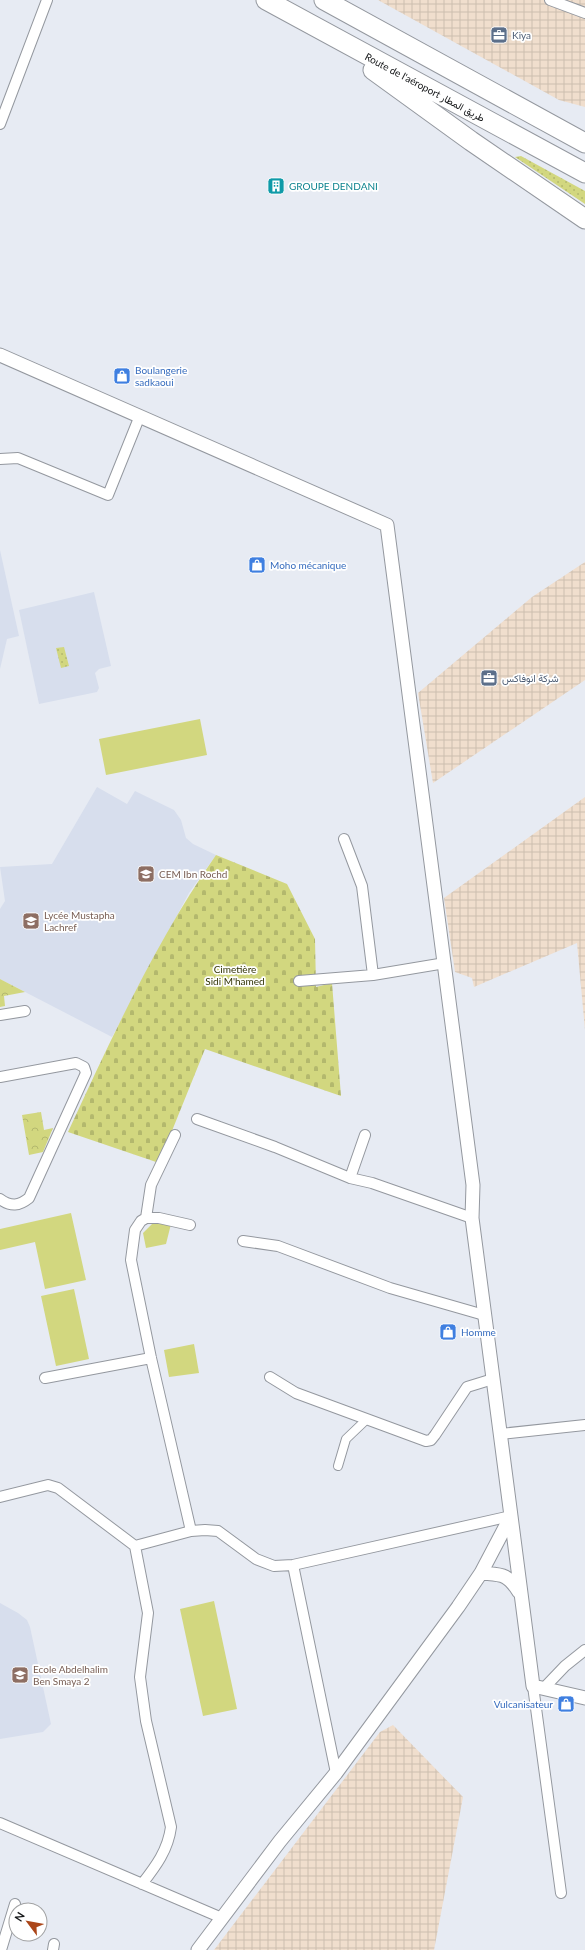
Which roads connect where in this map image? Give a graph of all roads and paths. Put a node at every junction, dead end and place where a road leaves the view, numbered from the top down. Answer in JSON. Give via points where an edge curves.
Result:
{"nodes":[{"id":1,"x":47,"y":0,"type":"edge"},
{"id":2,"x":266,"y":0,"type":"edge"},
{"id":3,"x":324,"y":0,"type":"edge"},
{"id":4,"x":550,"y":0,"type":"edge"},
{"id":5,"x":585,"y":13,"type":"edge"},
{"id":6,"x":310,"y":25,"type":"junction"},
{"id":7,"x":0,"y":124,"type":"edge"},
{"id":8,"x":552,"y":125,"type":"junction"},
{"id":9,"x":585,"y":136,"type":"edge"},
{"id":10,"x":585,"y":143,"type":"edge"},
{"id":11,"x":585,"y":173,"type":"edge"},
{"id":12,"x":585,"y":219,"type":"edge"},
{"id":13,"x":0,"y":355,"type":"edge"},
{"id":14,"x":139,"y":418,"type":"junction"},
{"id":15,"x":0,"y":459,"type":"edge"},
{"id":16,"x":344,"y":839,"type":"dead end"},
{"id":17,"x":445,"y":963,"type":"junction"},
{"id":18,"x":373,"y":975,"type":"junction"},
{"id":19,"x":299,"y":981,"type":"dead end"},
{"id":20,"x":25,"y":1011,"type":"dead end"},
{"id":21,"x":0,"y":1015,"type":"edge"},
{"id":22,"x":0,"y":1077,"type":"edge"},
{"id":23,"x":197,"y":1119,"type":"dead end"},
{"id":24,"x":175,"y":1135,"type":"dead end"},
{"id":25,"x":365,"y":1136,"type":"dead end"},
{"id":26,"x":350,"y":1178,"type":"junction"},
{"id":27,"x":0,"y":1200,"type":"edge"},
{"id":28,"x":146,"y":1218,"type":"junction"},
{"id":29,"x":472,"y":1218,"type":"junction"},
{"id":30,"x":190,"y":1225,"type":"dead end"},
{"id":31,"x":243,"y":1241,"type":"dead end"},
{"id":32,"x":484,"y":1315,"type":"junction"},
{"id":33,"x":151,"y":1358,"type":"junction"},
{"id":34,"x":270,"y":1377,"type":"dead end"},
{"id":35,"x":45,"y":1378,"type":"dead end"},
{"id":36,"x":493,"y":1379,"type":"junction"},
{"id":37,"x":367,"y":1419,"type":"junction"},
{"id":38,"x":585,"y":1425,"type":"edge"},
{"id":39,"x":500,"y":1434,"type":"junction"},
{"id":40,"x":338,"y":1466,"type":"dead end"},
{"id":41,"x":0,"y":1497,"type":"edge"},
{"id":42,"x":511,"y":1516,"type":"junction"},
{"id":43,"x":191,"y":1531,"type":"junction"},
{"id":44,"x":135,"y":1546,"type":"junction"},
{"id":45,"x":293,"y":1565,"type":"junction"},
{"id":46,"x":481,"y":1573,"type":"junction"},
{"id":47,"x":521,"y":1596,"type":"junction"},
{"id":48,"x":585,"y":1650,"type":"edge"},
{"id":49,"x":539,"y":1687,"type":"junction"},
{"id":50,"x":585,"y":1698,"type":"edge"},
{"id":51,"x":336,"y":1773,"type":"junction"},
{"id":52,"x":0,"y":1823,"type":"edge"},
{"id":53,"x":142,"y":1884,"type":"junction"},
{"id":54,"x":562,"y":1893,"type":"dead end"},
{"id":55,"x":222,"y":1918,"type":"junction"},
{"id":56,"x":8,"y":1927,"type":"edge"},
{"id":57,"x":1,"y":1950,"type":"edge"},
{"id":58,"x":198,"y":1950,"type":"edge"}],
"edges":[{"from":1,"to":7,"type":"street"},
{"from":2,"to":6,"type":"highway","name":"Route de l'aéroport طريق المطار"},
{"from":3,"to":8,"type":"highway"},
{"from":4,"to":5,"type":"street"},
{"from":6,"to":11,"type":"highway","name":"Route de l'aéroport طريق المطار"},
{"from":6,"to":12,"type":"highway"},
{"from":8,"to":9,"type":"highway"},
{"from":8,"to":10,"type":"highway"},
{"from":13,"to":14,"type":"street"},
{"from":14,"to":15,"type":"street","via":[[108,495],[18,458]]},
{"from":14,"to":17,"type":"street","via":[[387,525]]},
{"from":16,"to":18,"type":"street","via":[[362,886]]},
{"from":17,"to":18,"type":"street"},
{"from":17,"to":29,"type":"street","via":[[472,1185]]},
{"from":18,"to":19,"type":"street"},
{"from":20,"to":21,"type":"street"},
{"from":22,"to":27,"type":"street","via":[[76,1063],[84,1067],[86,1073],[29,1198],[15,1205]]},
{"from":23,"to":26,"type":"street"},
{"from":24,"to":28,"type":"street","via":[[152,1185]]},
{"from":25,"to":26,"type":"street"},
{"from":26,"to":29,"type":"street","via":[[372,1183]]},
{"from":28,"to":30,"type":"street","via":[[159,1218]]},
{"from":28,"to":33,"type":"street","via":[[135,1230],[131,1260]]},
{"from":29,"to":32,"type":"street"},
{"from":31,"to":32,"type":"street","via":[[278,1246],[390,1288]]},
{"from":32,"to":36,"type":"street"},
{"from":33,"to":35,"type":"street"},
{"from":33,"to":43,"type":"street"},
{"from":34,"to":37,"type":"street","via":[[296,1393]]},
{"from":36,"to":37,"type":"street","via":[[467,1387],[431,1440],[426,1441]]},
{"from":36,"to":39,"type":"street"},
{"from":37,"to":40,"type":"street","via":[[346,1439]]},
{"from":38,"to":39,"type":"street"},
{"from":39,"to":42,"type":"street"},
{"from":41,"to":44,"type":"street","via":[[48,1485],[58,1488]]},
{"from":42,"to":45,"type":"street"},
{"from":42,"to":46,"type":"street"},
{"from":42,"to":47,"type":"street"},
{"from":43,"to":44,"type":"street"},
{"from":43,"to":45,"type":"street","via":[[218,1532],[256,1559],[274,1566]]},
{"from":44,"to":53,"type":"street","via":[[148,1613],[140,1677],[146,1721],[171,1827],[169,1841],[158,1864]]},
{"from":45,"to":51,"type":"street"},
{"from":46,"to":47,"type":"street","via":[[502,1575],[512,1580]]},
{"from":46,"to":51,"type":"street"},
{"from":47,"to":49,"type":"street"},
{"from":48,"to":49,"type":"street"},
{"from":49,"to":50,"type":"street"},
{"from":49,"to":54,"type":"street"},
{"from":51,"to":55,"type":"street"},
{"from":52,"to":53,"type":"street"},
{"from":53,"to":55,"type":"street"},
{"from":55,"to":58,"type":"street"},
{"from":56,"to":57,"type":"street"}]}
